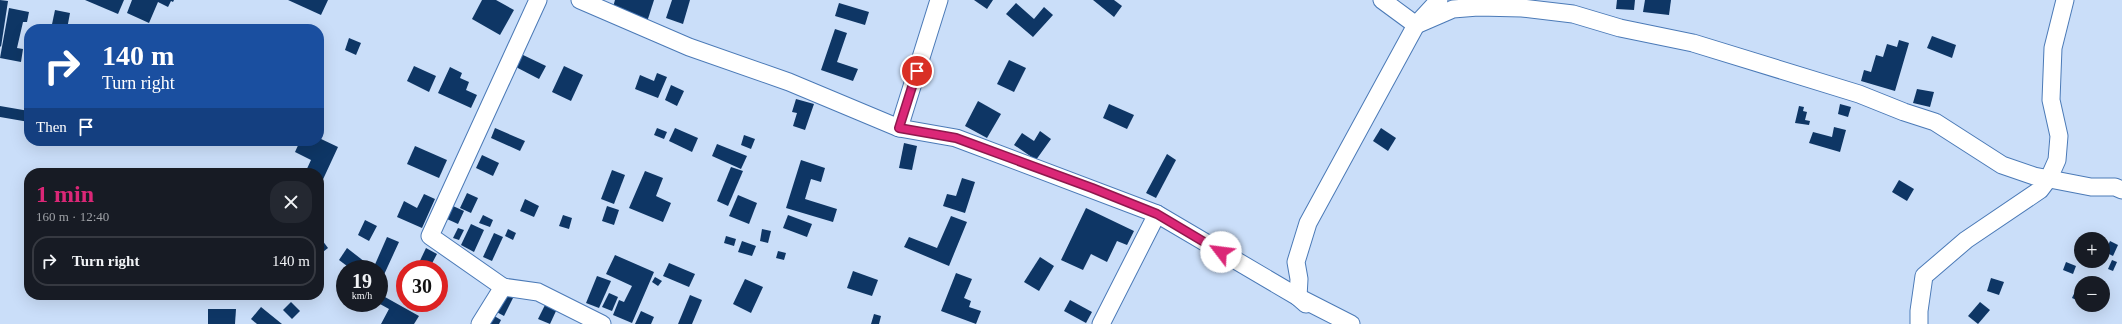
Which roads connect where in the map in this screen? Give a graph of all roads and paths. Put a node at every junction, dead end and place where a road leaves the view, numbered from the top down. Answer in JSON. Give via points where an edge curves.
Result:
{"nodes":[{"id":1,"x":538,"y":0,"type":"edge"},
{"id":2,"x":580,"y":0,"type":"edge"},
{"id":3,"x":939,"y":0,"type":"edge"},
{"id":4,"x":1382,"y":0,"type":"edge"},
{"id":5,"x":1439,"y":0,"type":"edge"},
{"id":6,"x":2065,"y":0,"type":"edge"},
{"id":7,"x":1416,"y":25,"type":"junction"},
{"id":8,"x":899,"y":128,"type":"junction"},
{"id":9,"x":2049,"y":178,"type":"junction"},
{"id":10,"x":2122,"y":190,"type":"edge"},
{"id":11,"x":1157,"y":214,"type":"junction"},
{"id":12,"x":503,"y":287,"type":"junction"},
{"id":13,"x":1298,"y":297,"type":"junction"},
{"id":14,"x":480,"y":324,"type":"edge"},
{"id":15,"x":602,"y":324,"type":"edge"},
{"id":16,"x":1101,"y":324,"type":"edge"},
{"id":17,"x":1331,"y":324,"type":"edge"},
{"id":18,"x":1351,"y":324,"type":"edge"},
{"id":19,"x":1918,"y":324,"type":"edge"}],
"edges":[{"from":1,"to":12,"type":"street","via":[[430,236]]},
{"from":2,"to":8,"type":"street","via":[[689,47],[789,82]]},
{"from":3,"to":8,"type":"street"},
{"from":4,"to":7,"type":"street"},
{"from":5,"to":7,"type":"street"},
{"from":6,"to":9,"type":"street","via":[[2053,48],[2051,100],[2059,136],[2057,160]]},
{"from":7,"to":9,"type":"street","via":[[1453,9],[1522,8],[1573,14],[1620,28],[1693,43],[1859,94],[1935,122],[2002,165],[2034,176]]},
{"from":7,"to":13,"type":"street","via":[[1308,223],[1296,262],[1299,279]]},
{"from":8,"to":11,"type":"street","via":[[956,138]]},
{"from":9,"to":10,"type":"street","via":[[2091,187],[2115,187]]},
{"from":9,"to":19,"type":"street","via":[[2040,190],[1966,240],[1924,276]]},
{"from":11,"to":13,"type":"street"},
{"from":11,"to":16,"type":"street"},
{"from":12,"to":14,"type":"street"},
{"from":12,"to":15,"type":"street","via":[[538,292]]},
{"from":13,"to":17,"type":"street"},
{"from":13,"to":18,"type":"street"}]}
